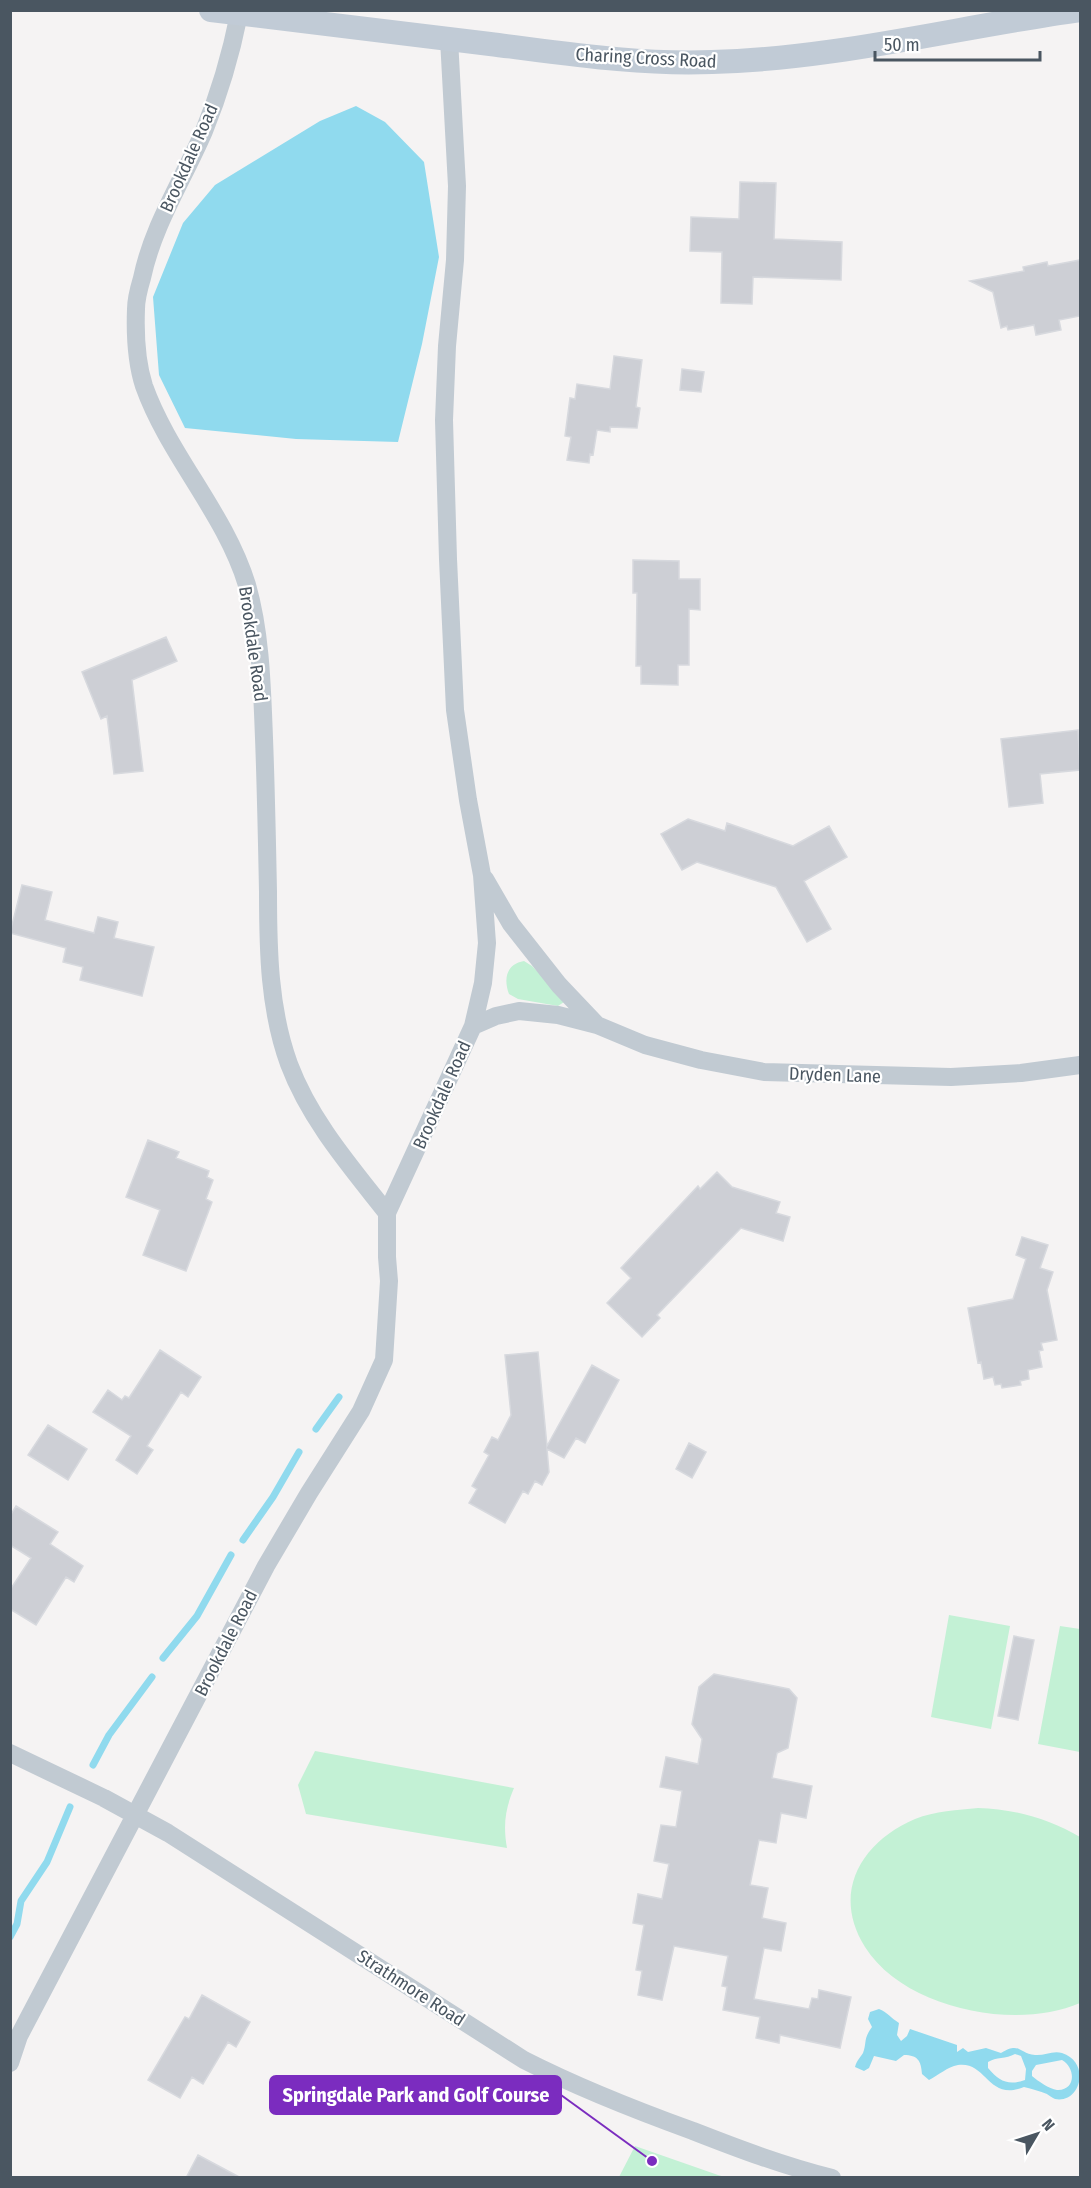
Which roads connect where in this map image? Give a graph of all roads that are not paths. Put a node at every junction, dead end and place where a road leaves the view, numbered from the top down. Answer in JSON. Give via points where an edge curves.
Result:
{"nodes":[{"id":1,"x":211,"y":10,"type":"edge"},
{"id":2,"x":1080,"y":10,"type":"edge"},
{"id":3,"x":238,"y":14,"type":"junction"},
{"id":4,"x":449,"y":39,"type":"junction"},
{"id":5,"x":482,"y":875,"type":"junction"},
{"id":6,"x":597,"y":1025,"type":"junction"},
{"id":7,"x":473,"y":1026,"type":"junction"},
{"id":8,"x":1080,"y":1065,"type":"edge"},
{"id":9,"x":387,"y":1213,"type":"junction"},
{"id":10,"x":10,"y":1753,"type":"edge"},
{"id":11,"x":136,"y":1815,"type":"junction"},
{"id":12,"x":10,"y":2063,"type":"edge"},
{"id":13,"x":832,"y":2178,"type":"edge"}],
"edges":[{"from":1,"to":3,"type":"street","name":"Charing Cross Road"},
{"from":2,"to":4,"type":"street","name":"Charing Cross Road","via":[[904,41],[754,61],[642,60]]},
{"from":3,"to":4,"type":"street","name":"Charing Cross Road"},
{"from":3,"to":9,"type":"street","name":"Brookdale Road","via":[[225,73],[203,133],[147,255],[136,306],[136,351],[144,386],[233,550],[247,586],[262,696],[268,952],[280,1035],[300,1089],[322,1129]]},
{"from":4,"to":5,"type":"street","name":"Brookdale Road","via":[[457,186],[444,420],[448,570],[455,710]]},
{"from":5,"to":6,"type":"street","name":"Dryden Lane","via":[[511,924],[559,985]]},
{"from":5,"to":7,"type":"street","name":"Brookdale Road","via":[[487,943]]},
{"from":6,"to":7,"type":"street","name":"Dryden Lane","via":[[519,1011]]},
{"from":6,"to":8,"type":"street","name":"Dryden Lane","via":[[645,1045],[764,1072],[951,1077]]},
{"from":7,"to":9,"type":"street","name":"Brookdale Road"},
{"from":9,"to":11,"type":"street","name":"Brookdale Road","via":[[389,1281],[384,1360],[361,1412],[266,1566]]},
{"from":10,"to":11,"type":"street","name":"Strathmore Road"},
{"from":11,"to":12,"type":"street","name":"Brookdale Road","via":[[19,2036]]},
{"from":11,"to":13,"type":"street","name":"Strathmore Road","via":[[524,2060],[584,2090],[751,2153]]}]}
